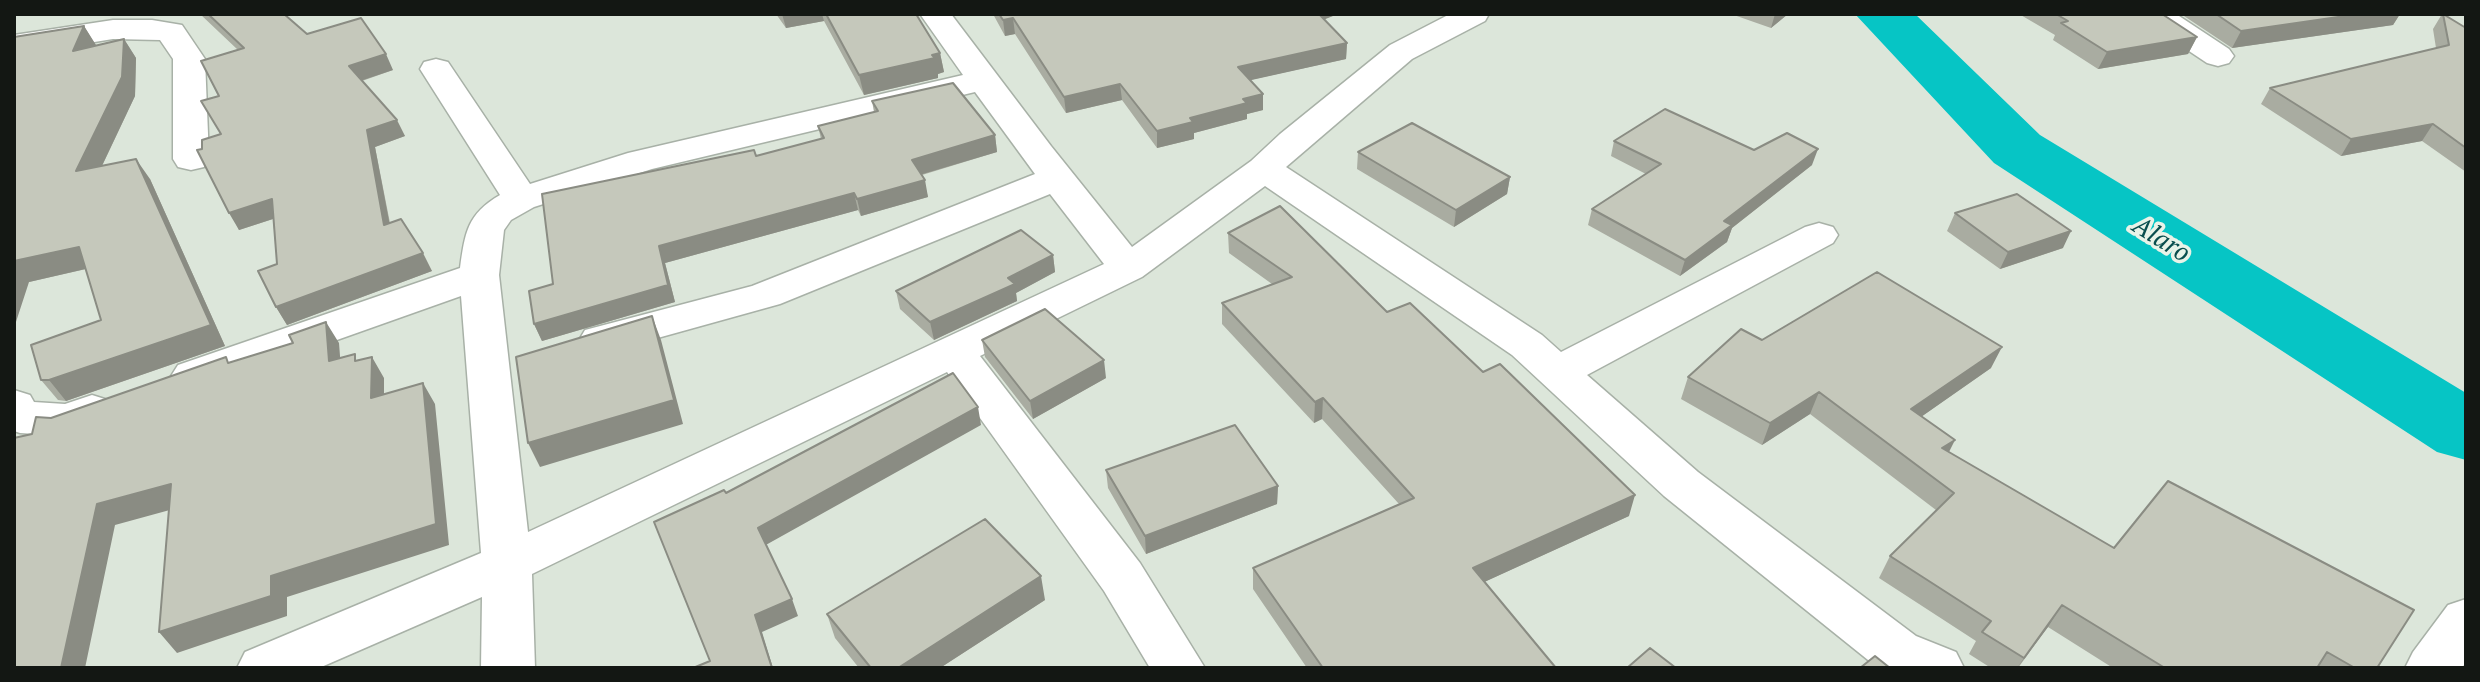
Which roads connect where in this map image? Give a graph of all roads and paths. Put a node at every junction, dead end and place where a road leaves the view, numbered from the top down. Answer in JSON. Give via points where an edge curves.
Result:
{"nodes":[{"id":1,"x":935,"y":14,"type":"edge"},
{"id":2,"x":1474,"y":14,"type":"edge"},
{"id":3,"x":2155,"y":14,"type":"edge"},
{"id":4,"x":14,"y":45,"type":"edge"},
{"id":5,"x":2218,"y":56,"type":"dead end"},
{"id":6,"x":436,"y":69,"type":"dead end"},
{"id":7,"x":984,"y":80,"type":"junction"},
{"id":8,"x":191,"y":159,"type":"dead end"},
{"id":9,"x":1264,"y":169,"type":"junction"},
{"id":10,"x":1057,"y":178,"type":"junction"},
{"id":11,"x":521,"y":199,"type":"junction"},
{"id":12,"x":1819,"y":235,"type":"dead end"},
{"id":13,"x":1128,"y":268,"type":"junction"},
{"id":14,"x":479,"y":275,"type":"junction"},
{"id":15,"x":572,"y":349,"type":"edge"},
{"id":16,"x":954,"y":351,"type":"junction"},
{"id":17,"x":529,"y":361,"type":"edge"},
{"id":18,"x":1557,"y":372,"type":"junction"},
{"id":19,"x":488,"y":375,"type":"junction"},
{"id":20,"x":14,"y":406,"type":"edge"},
{"id":21,"x":507,"y":564,"type":"junction"},
{"id":22,"x":2466,"y":620,"type":"edge"},
{"id":23,"x":264,"y":668,"type":"edge"},
{"id":24,"x":508,"y":668,"type":"edge"},
{"id":25,"x":1178,"y":668,"type":"edge"},
{"id":26,"x":1937,"y":668,"type":"edge"},
{"id":27,"x":2432,"y":668,"type":"edge"}],
"edges":[{"from":1,"to":7,"type":"street"},
{"from":2,"to":9,"type":"street","via":[[1401,52]]},
{"from":3,"to":5,"type":"street"},
{"from":4,"to":8,"type":"street","via":[[124,29],[171,32],[189,59]]},
{"from":6,"to":11,"type":"street"},
{"from":7,"to":10,"type":"street"},
{"from":7,"to":11,"type":"street","via":[[641,161]]},
{"from":9,"to":13,"type":"street"},
{"from":9,"to":18,"type":"street","via":[[1527,345]]},
{"from":10,"to":13,"type":"street"},
{"from":10,"to":15,"type":"street","via":[[766,295]]},
{"from":11,"to":14,"type":"street","via":[[498,212],[485,229]]},
{"from":12,"to":18,"type":"street"},
{"from":13,"to":16,"type":"street"},
{"from":14,"to":19,"type":"street"},
{"from":14,"to":20,"type":"street","via":[[68,420],[20,417]]},
{"from":16,"to":21,"type":"street"},
{"from":16,"to":25,"type":"street","via":[[1122,577]]},
{"from":17,"to":19,"type":"street"},
{"from":18,"to":26,"type":"street","via":[[1741,531],[1897,652]]},
{"from":19,"to":21,"type":"street"},
{"from":21,"to":23,"type":"street"},
{"from":21,"to":24,"type":"street"},
{"from":22,"to":27,"type":"street"}]}
